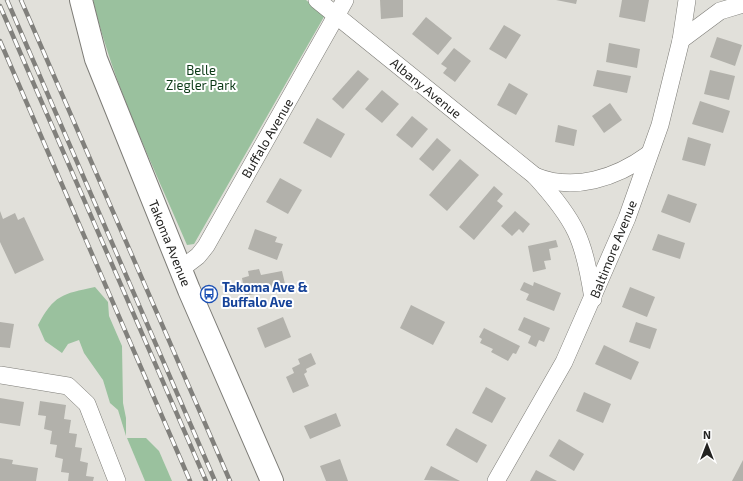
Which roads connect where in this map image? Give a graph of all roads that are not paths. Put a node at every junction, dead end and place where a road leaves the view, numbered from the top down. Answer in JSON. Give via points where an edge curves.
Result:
{"nodes":[{"id":1,"x":82,"y":0,"type":"edge"},
{"id":2,"x":317,"y":0,"type":"edge"},
{"id":3,"x":345,"y":0,"type":"edge"},
{"id":4,"x":686,"y":0,"type":"edge"},
{"id":5,"x":743,"y":4,"type":"edge"},
{"id":6,"x":336,"y":16,"type":"junction"},
{"id":7,"x":681,"y":40,"type":"junction"},
{"id":8,"x":649,"y":154,"type":"junction"},
{"id":9,"x":535,"y":176,"type":"junction"},
{"id":10,"x":181,"y":269,"type":"junction"},
{"id":11,"x":593,"y":299,"type":"junction"},
{"id":12,"x":0,"y":375,"type":"edge"},
{"id":13,"x":117,"y":481,"type":"edge"},
{"id":14,"x":272,"y":481,"type":"edge"},
{"id":15,"x":496,"y":481,"type":"edge"}],
"edges":[{"from":1,"to":10,"type":"street","name":"Takoma Avenue","via":[[96,59]]},
{"from":2,"to":6,"type":"street","name":"Albany Avenue"},
{"from":3,"to":6,"type":"street","name":"Buffalo Avenue"},
{"from":4,"to":7,"type":"street","name":"Baltimore Avenue"},
{"from":5,"to":7,"type":"street","via":[[720,11]]},
{"from":6,"to":9,"type":"street","name":"Albany Avenue"},
{"from":6,"to":10,"type":"street","name":"Buffalo Avenue","via":[[206,246]]},
{"from":7,"to":8,"type":"street","name":"Baltimore Avenue","via":[[660,125]]},
{"from":8,"to":9,"type":"street","name":"Albany Avenue","via":[[628,168],[587,182],[556,183]]},
{"from":8,"to":11,"type":"street","name":"Baltimore Avenue","via":[[627,218]]},
{"from":9,"to":11,"type":"street","name":"Albany Avenue","via":[[556,199],[575,227],[588,262]]},
{"from":10,"to":14,"type":"street","name":"Takoma Avenue"},
{"from":11,"to":15,"type":"street","name":"Baltimore Avenue","via":[[564,362]]},
{"from":12,"to":13,"type":"street","via":[[68,386],[87,404]]}]}
